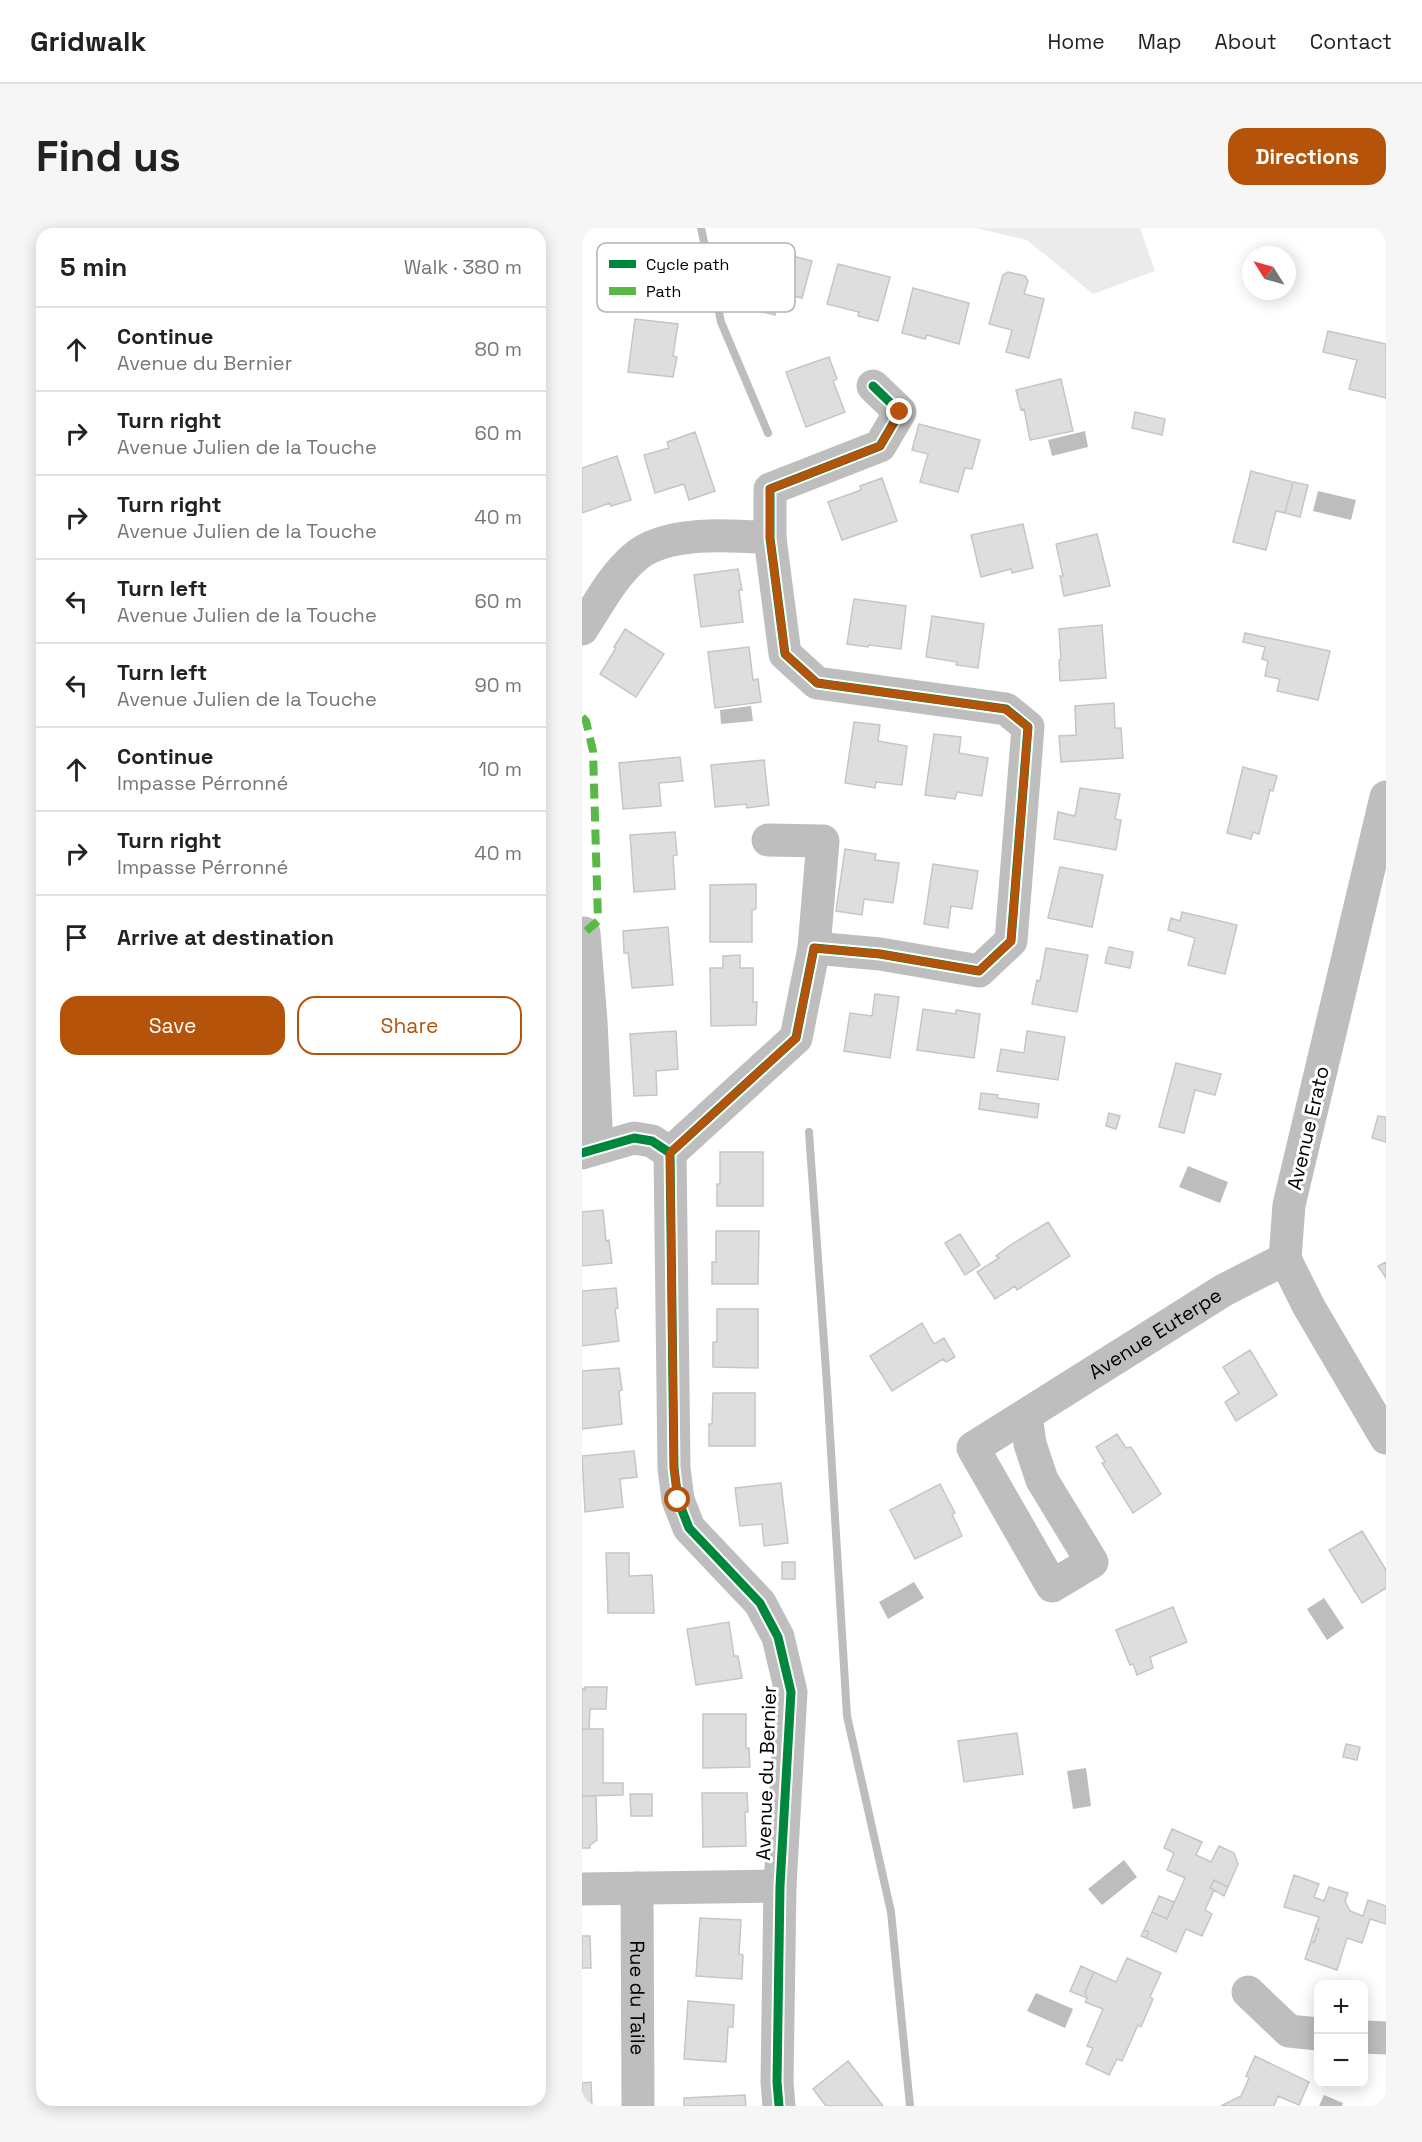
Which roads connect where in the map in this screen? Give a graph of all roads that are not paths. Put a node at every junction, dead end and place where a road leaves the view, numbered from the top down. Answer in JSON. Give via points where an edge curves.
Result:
{"nodes":[{"id":1,"x":873,"y":386,"type":"dead end"},
{"id":2,"x":770,"y":538,"type":"junction"},
{"id":3,"x":582,"y":629,"type":"edge"},
{"id":4,"x":1386,"y":797,"type":"edge"},
{"id":5,"x":768,"y":840,"type":"dead end"},
{"id":6,"x":584,"y":933,"type":"dead end"},
{"id":7,"x":814,"y":948,"type":"junction"},
{"id":8,"x":589,"y":1151,"type":"edge"},
{"id":9,"x":670,"y":1153,"type":"junction"},
{"id":10,"x":1285,"y":1259,"type":"junction"},
{"id":11,"x":1026,"y":1415,"type":"junction"},
{"id":12,"x":1386,"y":1438,"type":"edge"},
{"id":13,"x":780,"y":1886,"type":"junction"},
{"id":14,"x":637,"y":1888,"type":"junction"},
{"id":15,"x":582,"y":1889,"type":"edge"},
{"id":16,"x":1248,"y":1992,"type":"dead end"},
{"id":17,"x":1314,"y":2034,"type":"edge"},
{"id":18,"x":1368,"y":2037,"type":"edge"},
{"id":19,"x":1386,"y":2038,"type":"edge"},
{"id":20,"x":638,"y":2106,"type":"edge"},
{"id":21,"x":779,"y":2106,"type":"edge"}],
"edges":[{"from":1,"to":2,"type":"street","via":[[900,412],[880,446],[770,489]]},
{"from":2,"to":3,"type":"street","via":[[724,535],[666,541],[636,556],[610,585]]},
{"from":2,"to":7,"type":"street","via":[[785,654],[817,683],[1005,709],[1028,727],[1011,941],[979,971],[880,954]]},
{"from":4,"to":10,"type":"street","name":"Avenue Erato","via":[[1289,1205]]},
{"from":5,"to":7,"type":"street","via":[[823,841]]},
{"from":6,"to":8,"type":"street","via":[[591,1021]]},
{"from":7,"to":9,"type":"street","via":[[796,1038]]},
{"from":8,"to":9,"type":"street","via":[[634,1138],[652,1141]]},
{"from":9,"to":13,"type":"street","name":"Avenue du Bernier","via":[[674,1468],[678,1500],[689,1528],[760,1603],[778,1636],[791,1692]]},
{"from":10,"to":11,"type":"street","name":"Avenue Euterpe","via":[[1224,1290]]},
{"from":10,"to":12,"type":"street","name":"Avenue Erato","via":[[1308,1307]]},
{"from":11,"to":11,"type":"street","name":"Avenue Euterpe","via":[[1029,1444],[1042,1480],[1092,1562],[1052,1586],[974,1448]]},
{"from":13,"to":14,"type":"street"},
{"from":13,"to":21,"type":"street","name":"Avenue du Bernier"},
{"from":14,"to":15,"type":"street"},
{"from":14,"to":20,"type":"street","name":"Rue du Taile"},
{"from":16,"to":17,"type":"street","via":[[1289,2031]]},
{"from":18,"to":19,"type":"street"}]}
